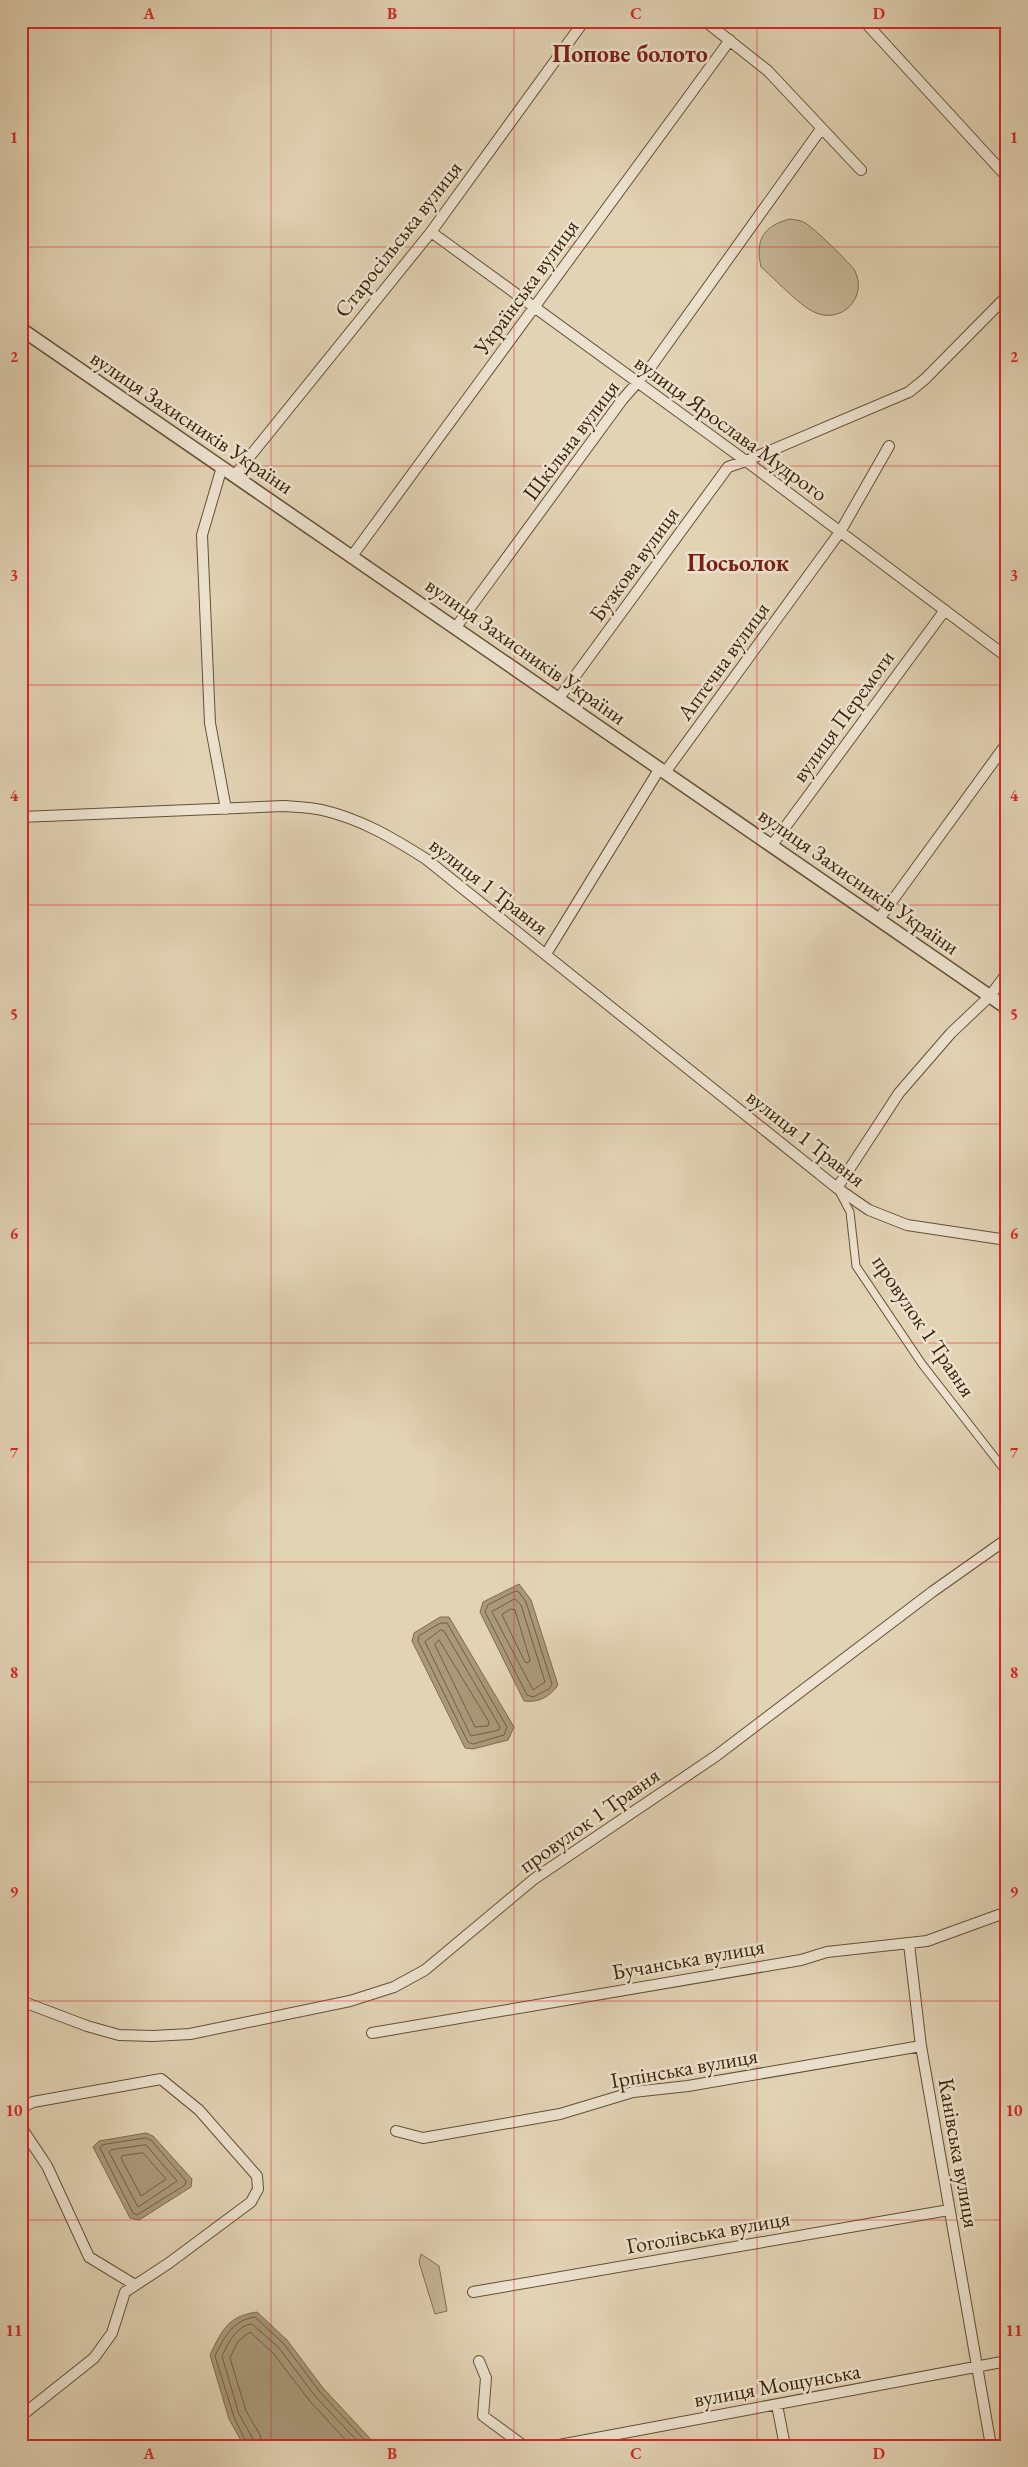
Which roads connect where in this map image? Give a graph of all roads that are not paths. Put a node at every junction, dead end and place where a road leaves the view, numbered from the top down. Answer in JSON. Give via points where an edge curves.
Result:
{"nodes":[{"id":1,"x":584,"y":21,"type":"edge"},
{"id":2,"x":705,"y":21,"type":"edge"},
{"id":3,"x":864,"y":21,"type":"edge"},
{"id":4,"x":730,"y":40,"type":"junction"},
{"id":5,"x":821,"y":129,"type":"junction"},
{"id":6,"x":861,"y":170,"type":"dead end"},
{"id":7,"x":1007,"y":177,"type":"edge"},
{"id":8,"x":431,"y":232,"type":"junction"},
{"id":9,"x":1007,"y":296,"type":"edge"},
{"id":10,"x":534,"y":308,"type":"junction"},
{"id":11,"x":21,"y":329,"type":"edge"},
{"id":12,"x":637,"y":383,"type":"junction"},
{"id":13,"x":889,"y":446,"type":"dead end"},
{"id":14,"x":746,"y":461,"type":"junction"},
{"id":15,"x":222,"y":467,"type":"junction"},
{"id":16,"x":234,"y":476,"type":"junction"},
{"id":17,"x":840,"y":532,"type":"junction"},
{"id":18,"x":352,"y":556,"type":"junction"},
{"id":19,"x":944,"y":610,"type":"junction"},
{"id":20,"x":456,"y":627,"type":"junction"},
{"id":21,"x":1007,"y":657,"type":"edge"},
{"id":22,"x":559,"y":698,"type":"junction"},
{"id":23,"x":1007,"y":744,"type":"edge"},
{"id":24,"x":663,"y":769,"type":"junction"},
{"id":25,"x":226,"y":809,"type":"junction"},
{"id":26,"x":21,"y":817,"type":"edge"},
{"id":27,"x":772,"y":845,"type":"junction"},
{"id":28,"x":879,"y":919,"type":"junction"},
{"id":29,"x":546,"y":954,"type":"junction"},
{"id":30,"x":1007,"y":973,"type":"edge"},
{"id":31,"x":990,"y":996,"type":"junction"},
{"id":32,"x":1007,"y":1008,"type":"edge"},
{"id":33,"x":837,"y":1188,"type":"junction"},
{"id":34,"x":1007,"y":1240,"type":"edge"},
{"id":35,"x":1007,"y":1474,"type":"edge"},
{"id":36,"x":1007,"y":1539,"type":"edge"},
{"id":37,"x":1007,"y":1912,"type":"edge"},
{"id":38,"x":909,"y":1944,"type":"junction"},
{"id":39,"x":21,"y":2001,"type":"edge"},
{"id":40,"x":372,"y":2033,"type":"dead end"},
{"id":41,"x":921,"y":2046,"type":"junction"},
{"id":42,"x":21,"y":2108,"type":"edge"},
{"id":43,"x":21,"y":2127,"type":"edge"},
{"id":44,"x":396,"y":2131,"type":"dead end"},
{"id":45,"x":950,"y":2210,"type":"junction"},
{"id":46,"x":135,"y":2285,"type":"junction"},
{"id":47,"x":473,"y":2292,"type":"dead end"},
{"id":48,"x":479,"y":2361,"type":"dead end"},
{"id":49,"x":1007,"y":2361,"type":"edge"},
{"id":50,"x":978,"y":2367,"type":"junction"},
{"id":51,"x":777,"y":2405,"type":"junction"},
{"id":52,"x":21,"y":2416,"type":"edge"},
{"id":53,"x":524,"y":2446,"type":"edge"},
{"id":54,"x":554,"y":2446,"type":"edge"},
{"id":55,"x":785,"y":2446,"type":"edge"},
{"id":56,"x":991,"y":2446,"type":"edge"}],
"edges":[{"from":1,"to":8,"type":"street","name":"Старосільська вулиця"},
{"from":2,"to":4,"type":"street"},
{"from":3,"to":7,"type":"street"},
{"from":4,"to":5,"type":"street","via":[[768,71]]},
{"from":4,"to":10,"type":"street","name":"Українська вулиця"},
{"from":5,"to":6,"type":"street"},
{"from":5,"to":12,"type":"street","name":"Шкільна вулиця"},
{"from":8,"to":10,"type":"street","name":"вулиця Ярослава Мудрого"},
{"from":8,"to":16,"type":"street","name":"Старосільська вулиця"},
{"from":9,"to":14,"type":"street","name":"Бузкова вулиця","via":[[925,380],[909,392]]},
{"from":10,"to":12,"type":"street","name":"вулиця Ярослава Мудрого"},
{"from":10,"to":18,"type":"street","name":"Українська вулиця"},
{"from":11,"to":15,"type":"street","name":"вулиця Захисників України"},
{"from":12,"to":14,"type":"street","name":"вулиця Ярослава Мудрого"},
{"from":12,"to":20,"type":"street","name":"Шкільна вулиця"},
{"from":13,"to":17,"type":"street","name":"Аптечна вулиця"},
{"from":14,"to":17,"type":"street","name":"вулиця Ярослава Мудрого"},
{"from":14,"to":22,"type":"street","name":"Бузкова вулиця","via":[[728,467]]},
{"from":15,"to":16,"type":"street"},
{"from":15,"to":25,"type":"street","via":[[202,535],[210,723]]},
{"from":16,"to":18,"type":"street","name":"вулиця Захисників України"},
{"from":17,"to":19,"type":"street","name":"вулиця Ярослава Мудрого"},
{"from":17,"to":24,"type":"street","name":"Аптечна вулиця"},
{"from":18,"to":20,"type":"street","name":"вулиця Захисників України"},
{"from":19,"to":21,"type":"street","name":"вулиця Ярослава Мудрого"},
{"from":19,"to":27,"type":"street","name":"вулиця Перемоги"},
{"from":20,"to":22,"type":"street","name":"вулиця Захисників України"},
{"from":22,"to":24,"type":"street","name":"вулиця Захисників України"},
{"from":23,"to":28,"type":"street"},
{"from":24,"to":27,"type":"street","name":"вулиця Захисників України"},
{"from":24,"to":29,"type":"street","name":"Аптечна вулиця"},
{"from":25,"to":26,"type":"street","name":"вулиця 1 Травня"},
{"from":25,"to":29,"type":"street","name":"вулиця 1 Травня","via":[[284,806],[321,809],[362,822],[426,859]]},
{"from":27,"to":28,"type":"street","name":"вулиця Захисників України"},
{"from":28,"to":31,"type":"street","name":"вулиця Захисників України"},
{"from":29,"to":33,"type":"street","name":"вулиця 1 Травня"},
{"from":30,"to":31,"type":"street"},
{"from":31,"to":32,"type":"street","name":"вулиця Захисників України"},
{"from":31,"to":33,"type":"street","via":[[951,1033],[898,1093]]},
{"from":33,"to":34,"type":"street","name":"вулиця 1 Травня","via":[[869,1210],[907,1225]]},
{"from":33,"to":35,"type":"street","name":"провулок 1 Травня","via":[[850,1212],[856,1266],[922,1364]]},
{"from":36,"to":39,"type":"street","name":"провулок 1 Травня","via":[[716,1756],[534,1879],[426,1970],[394,1987],[350,2001],[190,2034],[153,2036],[119,2035]]},
{"from":37,"to":38,"type":"street","name":"Бучанська вулиця","via":[[927,1941]]},
{"from":38,"to":40,"type":"street","name":"Бучанська вулиця","via":[[827,1952],[801,1960]]},
{"from":38,"to":41,"type":"street","name":"Канівська вулиця"},
{"from":41,"to":44,"type":"street","name":"Ірпінська вулиця","via":[[688,2086],[633,2092],[560,2114],[423,2138]]},
{"from":41,"to":45,"type":"street","name":"Канівська вулиця"},
{"from":42,"to":46,"type":"street","via":[[33,2102],[161,2079],[199,2110],[257,2176],[258,2189],[251,2202]]},
{"from":43,"to":46,"type":"street","via":[[47,2166],[89,2257]]},
{"from":45,"to":47,"type":"street","name":"Гоголівська вулиця"},
{"from":45,"to":50,"type":"street","name":"Канівська вулиця"},
{"from":46,"to":52,"type":"street","via":[[125,2292],[112,2334],[94,2358]]},
{"from":48,"to":53,"type":"street","via":[[486,2378],[483,2416]]},
{"from":49,"to":50,"type":"street","name":"вулиця Мощунська"},
{"from":50,"to":51,"type":"street","name":"вулиця Мощунська"},
{"from":50,"to":56,"type":"street","name":"Канівська вулиця"},
{"from":51,"to":54,"type":"street","name":"вулиця Мощунська"},
{"from":51,"to":55,"type":"street"}]}
